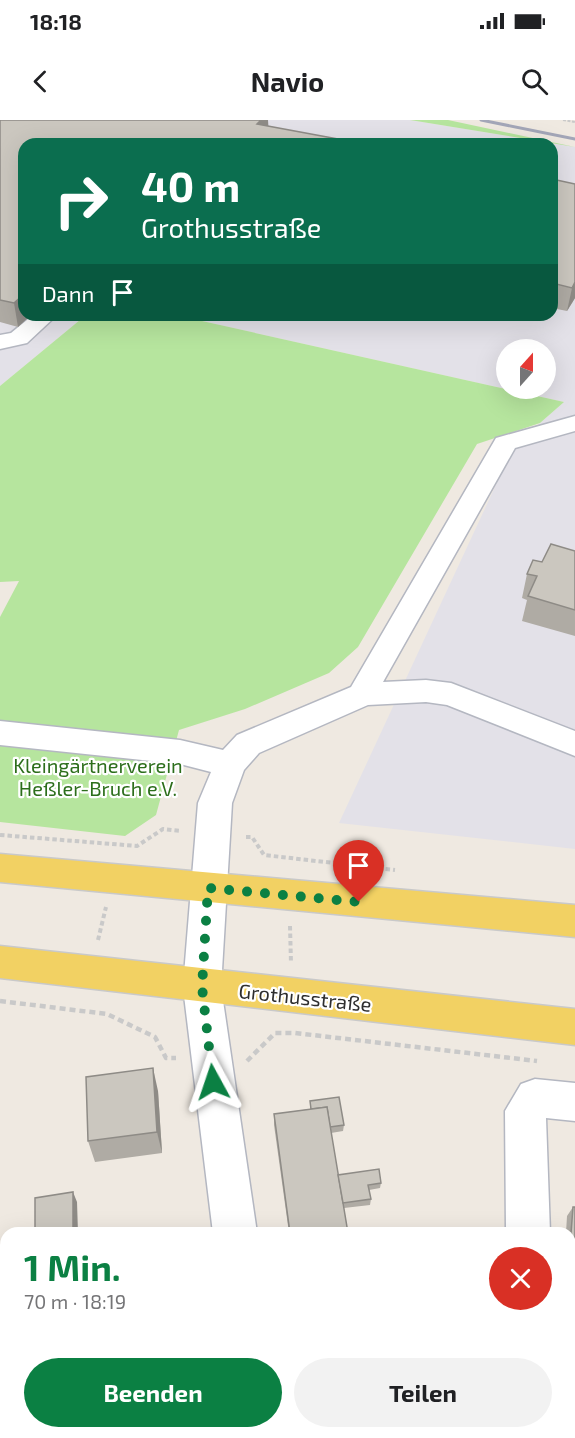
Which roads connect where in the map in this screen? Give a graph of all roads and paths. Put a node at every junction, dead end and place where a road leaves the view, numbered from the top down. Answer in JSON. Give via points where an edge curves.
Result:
{"nodes":[{"id":1,"x":563,"y":120,"type":"edge"},
{"id":2,"x":575,"y":122,"type":"edge"},
{"id":3,"x":39,"y":321,"type":"edge"},
{"id":4,"x":0,"y":342,"type":"edge"},
{"id":5,"x":575,"y":423,"type":"edge"},
{"id":6,"x":364,"y":694,"type":"junction"},
{"id":7,"x":0,"y":733,"type":"edge"},
{"id":8,"x":575,"y":744,"type":"edge"},
{"id":9,"x":230,"y":764,"type":"junction"},
{"id":10,"x":173,"y":830,"type":"dead end"},
{"id":11,"x":0,"y":835,"type":"edge"},
{"id":12,"x":242,"y":836,"type":"dead end"},
{"id":13,"x":0,"y":868,"type":"edge"},
{"id":14,"x":398,"y":870,"type":"dead end"},
{"id":15,"x":208,"y":888,"type":"junction"},
{"id":16,"x":106,"y":904,"type":"dead end"},
{"id":17,"x":575,"y":921,"type":"edge"},
{"id":18,"x":290,"y":926,"type":"dead end"},
{"id":19,"x":99,"y":938,"type":"dead end"},
{"id":20,"x":0,"y":962,"type":"edge"},
{"id":21,"x":291,"y":975,"type":"dead end"},
{"id":22,"x":202,"y":987,"type":"junction"},
{"id":23,"x":0,"y":1001,"type":"edge"},
{"id":24,"x":575,"y":1027,"type":"edge"},
{"id":25,"x":181,"y":1058,"type":"dead end"},
{"id":26,"x":243,"y":1060,"type":"dead end"},
{"id":27,"x":540,"y":1061,"type":"dead end"},
{"id":28,"x":575,"y":1102,"type":"edge"},
{"id":29,"x":235,"y":1227,"type":"edge"},
{"id":30,"x":528,"y":1227,"type":"edge"}],
"edges":[{"from":1,"to":2,"type":"path"},
{"from":3,"to":4,"type":"street","via":[[19,338]]},
{"from":5,"to":6,"type":"street","via":[[505,443]]},
{"from":6,"to":8,"type":"street","via":[[426,690],[451,694]]},
{"from":6,"to":9,"type":"street","via":[[248,744]]},
{"from":7,"to":9,"type":"street","via":[[180,752]]},
{"from":9,"to":15,"type":"street","via":[[215,803]]},
{"from":10,"to":11,"type":"path","via":[[163,829],[137,846]]},
{"from":12,"to":14,"type":"path","via":[[252,837],[264,855]]},
{"from":13,"to":15,"type":"main road"},
{"from":15,"to":17,"type":"main road"},
{"from":15,"to":22,"type":"street"},
{"from":16,"to":19,"type":"path"},
{"from":18,"to":21,"type":"path"},
{"from":20,"to":22,"type":"main road","name":"Grothusstraße"},
{"from":22,"to":24,"type":"main road","name":"Grothusstraße"},
{"from":22,"to":29,"type":"street"},
{"from":23,"to":25,"type":"path","via":[[107,1014],[155,1037],[166,1058]]},
{"from":26,"to":27,"type":"path","via":[[248,1061],[275,1033],[295,1033]]},
{"from":28,"to":30,"type":"street","via":[[535,1098],[525,1111]]}]}
